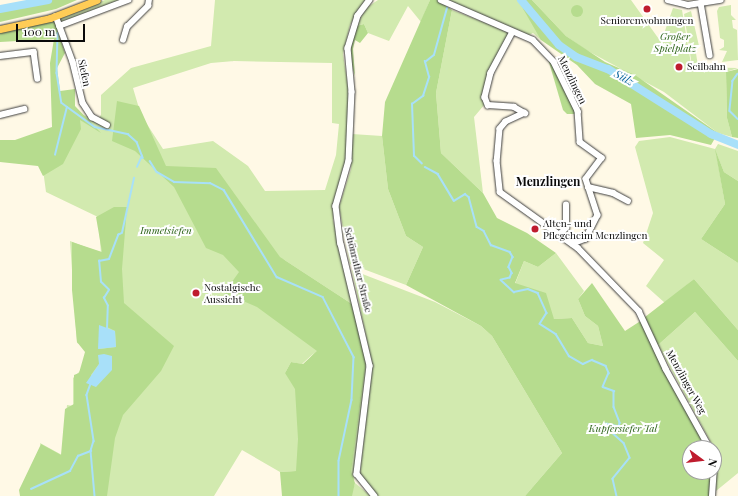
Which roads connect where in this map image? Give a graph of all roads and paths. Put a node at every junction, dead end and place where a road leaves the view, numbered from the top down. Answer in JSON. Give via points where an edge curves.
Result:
{"nodes":[{"id":1,"x":97,"y":0,"type":"edge"},
{"id":2,"x":128,"y":0,"type":"edge"},
{"id":3,"x":149,"y":0,"type":"edge"},
{"id":4,"x":370,"y":0,"type":"edge"},
{"id":5,"x":441,"y":0,"type":"edge"},
{"id":6,"x":668,"y":0,"type":"edge"},
{"id":7,"x":721,"y":0,"type":"edge"},
{"id":8,"x":702,"y":3,"type":"junction"},
{"id":9,"x":56,"y":16,"type":"junction"},
{"id":10,"x":59,"y":26,"type":"junction"},
{"id":11,"x":0,"y":29,"type":"edge"},
{"id":12,"x":513,"y":32,"type":"junction"},
{"id":13,"x":123,"y":40,"type":"dead end"},
{"id":14,"x":710,"y":55,"type":"dead end"},
{"id":15,"x":0,"y":56,"type":"edge"},
{"id":16,"x":38,"y":79,"type":"dead end"},
{"id":17,"x":24,"y":109,"type":"dead end"},
{"id":18,"x":0,"y":115,"type":"edge"},
{"id":19,"x":107,"y":125,"type":"dead end"},
{"id":20,"x":588,"y":187,"type":"junction"},
{"id":21,"x":628,"y":201,"type":"dead end"},
{"id":22,"x":566,"y":205,"type":"dead end"},
{"id":23,"x":559,"y":235,"type":"junction"},
{"id":24,"x":573,"y":244,"type":"junction"},
{"id":25,"x":706,"y":440,"type":"edge"},
{"id":26,"x":713,"y":480,"type":"edge"},
{"id":27,"x":375,"y":496,"type":"edge"},
{"id":28,"x":712,"y":496,"type":"edge"}],
"edges":[{"from":1,"to":9,"type":"main road"},
{"from":2,"to":10,"type":"street"},
{"from":3,"to":13,"type":"street","via":[[148,6],[127,26]]},
{"from":4,"to":27,"type":"street","name":"Schönrather Straße","via":[[358,16],[348,48],[352,92],[349,161],[336,206],[341,244],[370,366],[357,474]]},
{"from":5,"to":12,"type":"street","name":"Menzlingen"},
{"from":6,"to":8,"type":"street","via":[[682,5]]},
{"from":7,"to":8,"type":"street"},
{"from":8,"to":14,"type":"street"},
{"from":9,"to":10,"type":"street","name":"Siefen"},
{"from":9,"to":11,"type":"main road"},
{"from":10,"to":19,"type":"street","name":"Siefen","via":[[83,103],[92,117]]},
{"from":12,"to":20,"type":"street","name":"Menzlingen","via":[[549,53],[578,112],[580,142],[602,158],[588,175]]},
{"from":12,"to":23,"type":"street","via":[[491,74],[485,97],[488,105],[514,107],[525,114],[506,122],[500,129],[499,188],[504,198],[529,211]]},
{"from":15,"to":16,"type":"street","via":[[34,52]]},
{"from":17,"to":18,"type":"street"},
{"from":20,"to":21,"type":"street","via":[[613,193]]},
{"from":20,"to":24,"type":"street","via":[[598,215],[586,238]]},
{"from":22,"to":23,"type":"street","via":[[566,228]]},
{"from":23,"to":24,"type":"street"},
{"from":24,"to":25,"type":"street","name":"Menzlinger Weg","via":[[635,305]]},
{"from":26,"to":28,"type":"street"}]}
